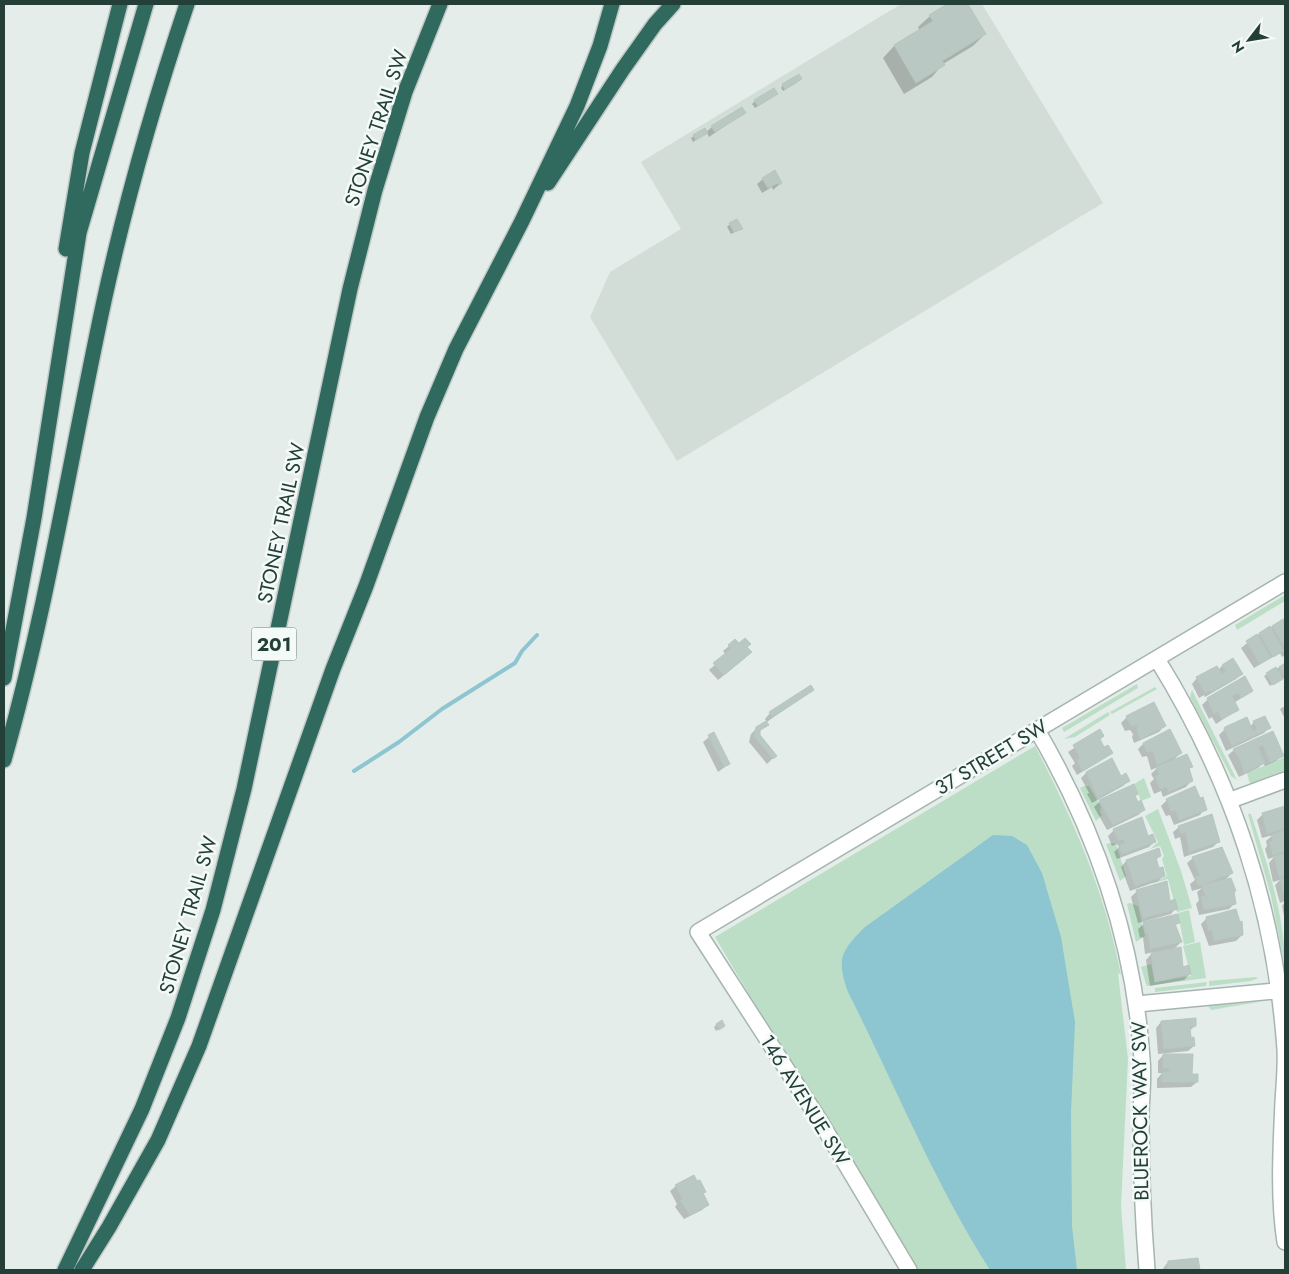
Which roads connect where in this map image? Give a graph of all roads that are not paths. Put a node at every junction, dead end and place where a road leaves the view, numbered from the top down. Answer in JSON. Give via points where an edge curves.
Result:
{"nodes":[{"id":1,"x":120,"y":4,"type":"edge"},
{"id":2,"x":146,"y":4,"type":"edge"},
{"id":3,"x":187,"y":4,"type":"edge"},
{"id":4,"x":440,"y":4,"type":"edge"},
{"id":5,"x":612,"y":4,"type":"edge"},
{"id":6,"x":673,"y":4,"type":"edge"},
{"id":7,"x":522,"y":221,"type":"junction"},
{"id":8,"x":46,"y":446,"type":"junction"},
{"id":9,"x":1285,"y":582,"type":"edge"},
{"id":10,"x":1157,"y":659,"type":"junction"},
{"id":11,"x":4,"y":678,"type":"edge"},
{"id":12,"x":1037,"y":730,"type":"junction"},
{"id":13,"x":4,"y":760,"type":"edge"},
{"id":14,"x":1285,"y":780,"type":"edge"},
{"id":15,"x":1231,"y":800,"type":"junction"},
{"id":16,"x":698,"y":932,"type":"joint"},
{"id":17,"x":1282,"y":990,"type":"edge"},
{"id":18,"x":1137,"y":1004,"type":"junction"},
{"id":19,"x":1285,"y":1242,"type":"edge"},
{"id":20,"x":65,"y":1270,"type":"edge"},
{"id":21,"x":82,"y":1270,"type":"edge"},
{"id":22,"x":909,"y":1270,"type":"edge"},
{"id":23,"x":1147,"y":1270,"type":"edge"}],
"edges":[{"from":1,"to":8,"type":"highway","via":[[82,153],[72,210],[52,349]]},
{"from":2,"to":8,"type":"highway","via":[[79,233]]},
{"from":3,"to":13,"type":"highway","via":[[131,188],[104,301],[47,582]]},
{"from":4,"to":20,"type":"highway","name":"STONEY TRAIL SW","number":"201","via":[[405,92],[375,190],[350,289],[244,789],[213,910],[178,1018],[142,1109]]},
{"from":5,"to":7,"type":"highway","via":[[577,106]]},
{"from":6,"to":7,"type":"highway","via":[[622,69]]},
{"from":7,"to":21,"type":"highway","via":[[456,349],[427,417],[199,1046],[158,1140]]},
{"from":8,"to":11,"type":"highway"},
{"from":9,"to":10,"type":"street","name":"37 STREET SW"},
{"from":10,"to":12,"type":"street","name":"37 STREET SW"},
{"from":10,"to":15,"type":"street","via":[[1200,732]]},
{"from":12,"to":16,"type":"street","name":"37 STREET SW"},
{"from":12,"to":18,"type":"street","name":"BLUEROCK WAY SW","via":[[1061,770],[1100,858],[1118,915]]},
{"from":14,"to":15,"type":"street"},
{"from":15,"to":17,"type":"street","via":[[1256,881]]},
{"from":16,"to":22,"type":"street","name":"146 AVENUE SW","via":[[820,1121]]},
{"from":17,"to":18,"type":"street"},
{"from":17,"to":19,"type":"street","via":[[1285,1051],[1280,1158]]},
{"from":18,"to":23,"type":"street","name":"BLUEROCK WAY SW","via":[[1142,1060],[1142,1220]]}]}
